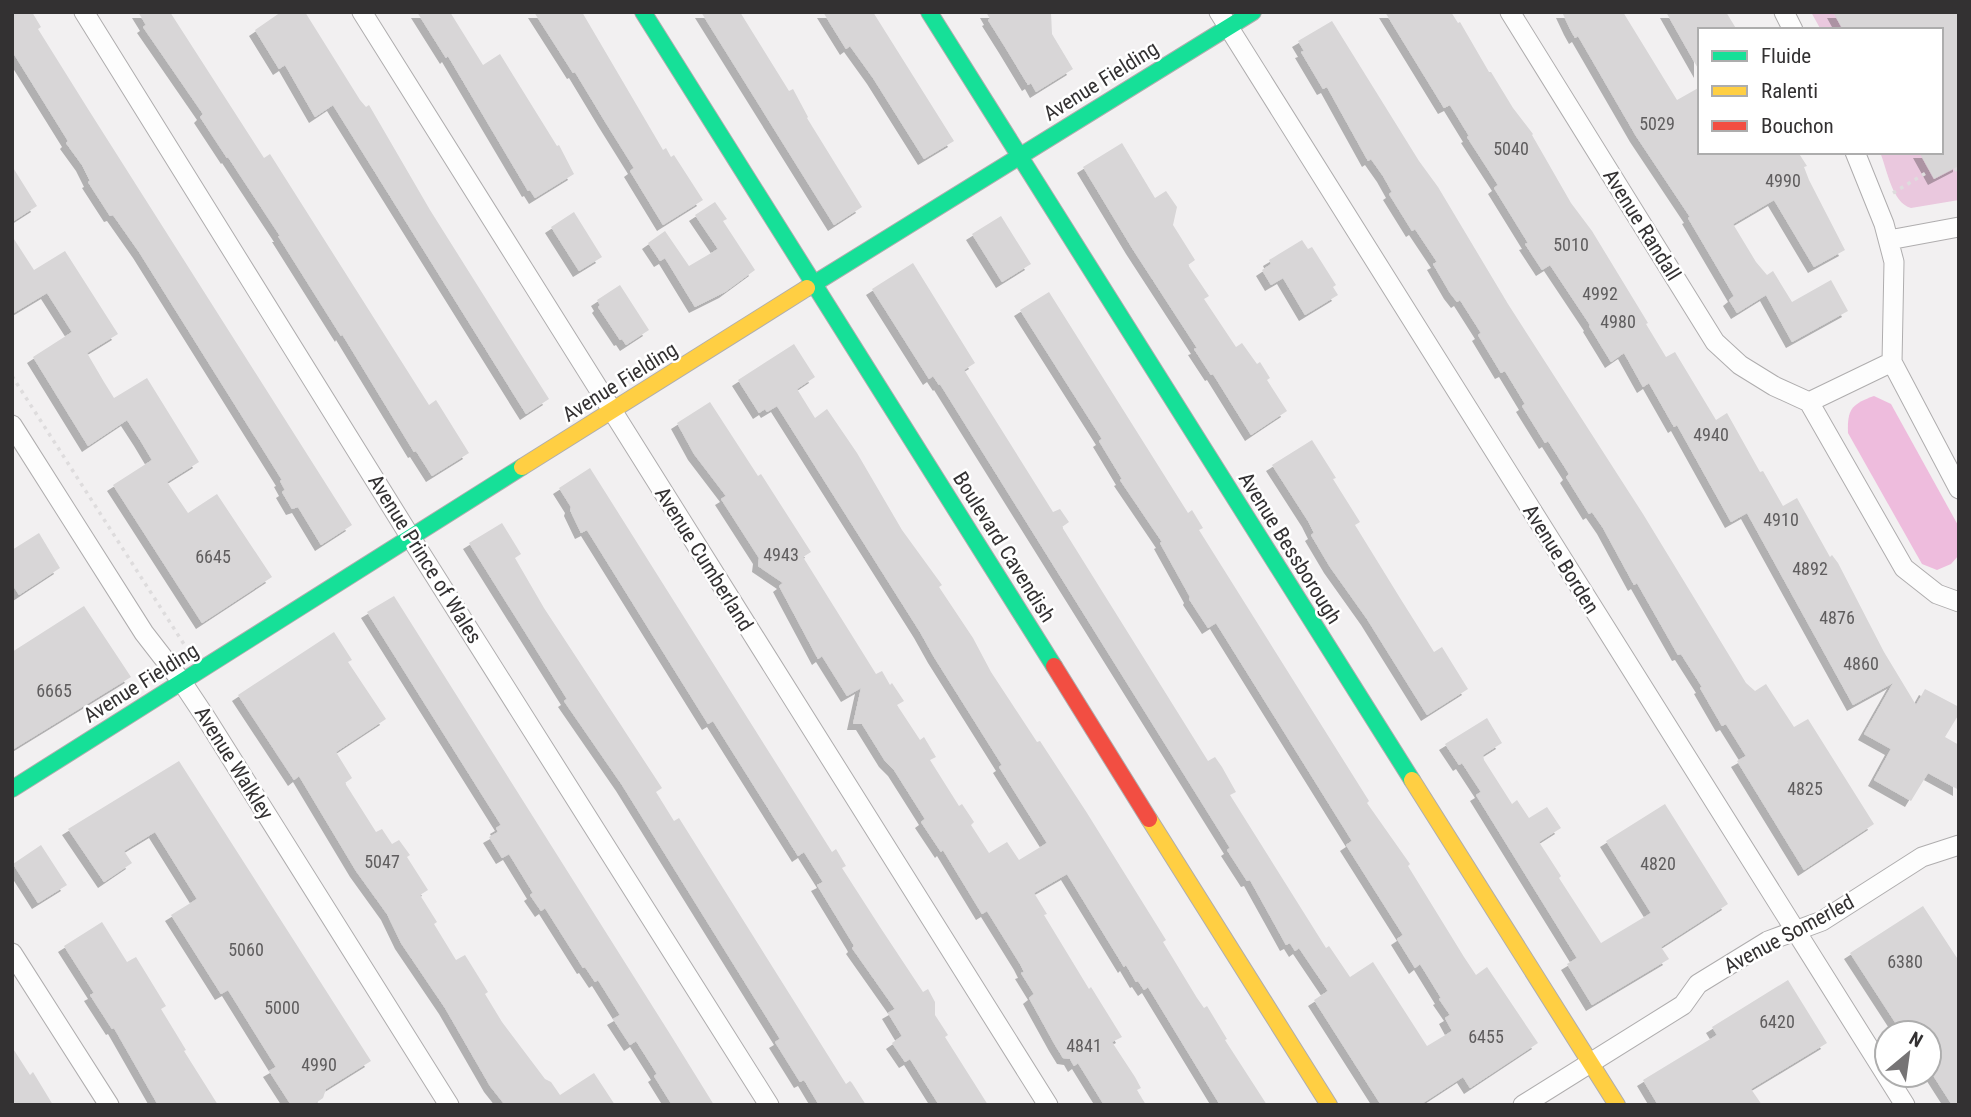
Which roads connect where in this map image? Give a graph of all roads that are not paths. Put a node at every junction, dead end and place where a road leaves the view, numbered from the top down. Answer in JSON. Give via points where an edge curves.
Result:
{"nodes":[{"id":1,"x":85,"y":12,"type":"edge"},
{"id":2,"x":362,"y":12,"type":"edge"},
{"id":3,"x":643,"y":12,"type":"edge"},
{"id":4,"x":929,"y":12,"type":"edge"},
{"id":5,"x":1253,"y":12,"type":"edge"},
{"id":6,"x":1510,"y":12,"type":"edge"},
{"id":7,"x":1783,"y":12,"type":"edge"},
{"id":8,"x":1223,"y":20,"type":"edge"},
{"id":9,"x":1792,"y":28,"type":"edge"},
{"id":10,"x":1856,"y":154,"type":"edge"},
{"id":11,"x":1019,"y":156,"type":"junction"},
{"id":12,"x":1959,"y":227,"type":"edge"},
{"id":13,"x":1889,"y":240,"type":"junction"},
{"id":14,"x":813,"y":284,"type":"junction"},
{"id":15,"x":1892,"y":362,"type":"junction"},
{"id":16,"x":1810,"y":402,"type":"junction"},
{"id":17,"x":611,"y":412,"type":"junction"},
{"id":18,"x":12,"y":425,"type":"edge"},
{"id":19,"x":1959,"y":489,"type":"edge"},
{"id":20,"x":411,"y":538,"type":"junction"},
{"id":21,"x":1959,"y":602,"type":"edge"},
{"id":22,"x":182,"y":682,"type":"junction"},
{"id":23,"x":12,"y":789,"type":"edge"},
{"id":24,"x":1959,"y":845,"type":"edge"},
{"id":25,"x":1795,"y":931,"type":"junction"},
{"id":26,"x":12,"y":953,"type":"edge"},
{"id":27,"x":1590,"y":1063,"type":"junction"},
{"id":28,"x":109,"y":1105,"type":"edge"},
{"id":29,"x":449,"y":1105,"type":"edge"},
{"id":30,"x":769,"y":1105,"type":"edge"},
{"id":31,"x":1048,"y":1105,"type":"edge"},
{"id":32,"x":1329,"y":1105,"type":"edge"},
{"id":33,"x":1523,"y":1105,"type":"edge"},
{"id":34,"x":1617,"y":1105,"type":"edge"},
{"id":35,"x":1905,"y":1105,"type":"edge"}],
"edges":[{"from":1,"to":20,"type":"street","name":"Avenue Prince of Wales"},
{"from":2,"to":17,"type":"street","name":"Avenue Cumberland"},
{"from":3,"to":14,"type":"street","name":"Boulevard Cavendish"},
{"from":4,"to":11,"type":"street","name":"Avenue Bessborough"},
{"from":5,"to":8,"type":"street","name":"Avenue Fielding"},
{"from":6,"to":16,"type":"street","name":"Avenue Randall","via":[[1715,342],[1740,365]]},
{"from":7,"to":9,"type":"street"},
{"from":8,"to":11,"type":"street","name":"Avenue Fielding"},
{"from":8,"to":25,"type":"street","name":"Avenue Borden"},
{"from":10,"to":13,"type":"street"},
{"from":11,"to":14,"type":"street","name":"Avenue Fielding"},
{"from":11,"to":27,"type":"street","name":"Avenue Bessborough"},
{"from":12,"to":13,"type":"street"},
{"from":13,"to":15,"type":"street","via":[[1894,262]]},
{"from":14,"to":17,"type":"street","name":"Avenue Fielding"},
{"from":14,"to":32,"type":"street","name":"Boulevard Cavendish"},
{"from":15,"to":16,"type":"street"},
{"from":15,"to":19,"type":"street"},
{"from":16,"to":21,"type":"street","via":[[1904,568],[1937,594]]},
{"from":17,"to":20,"type":"street","name":"Avenue Fielding"},
{"from":17,"to":31,"type":"street","name":"Avenue Cumberland"},
{"from":18,"to":22,"type":"street","name":"Avenue Walkley","via":[[144,633]]},
{"from":20,"to":22,"type":"street","name":"Avenue Fielding"},
{"from":20,"to":30,"type":"street","name":"Avenue Prince of Wales"},
{"from":22,"to":23,"type":"street","name":"Avenue Fielding"},
{"from":22,"to":29,"type":"street","name":"Avenue Walkley"},
{"from":24,"to":25,"type":"street","name":"Avenue Somerled","via":[[1922,857],[1822,921]]},
{"from":25,"to":27,"type":"street","name":"Avenue Somerled","via":[[1768,941],[1699,984],[1683,1005]]},
{"from":25,"to":35,"type":"street","name":"Avenue Borden"},
{"from":26,"to":28,"type":"street"},
{"from":27,"to":33,"type":"street","name":"Avenue Somerled"},
{"from":27,"to":34,"type":"street","name":"Avenue Bessborough"}]}
